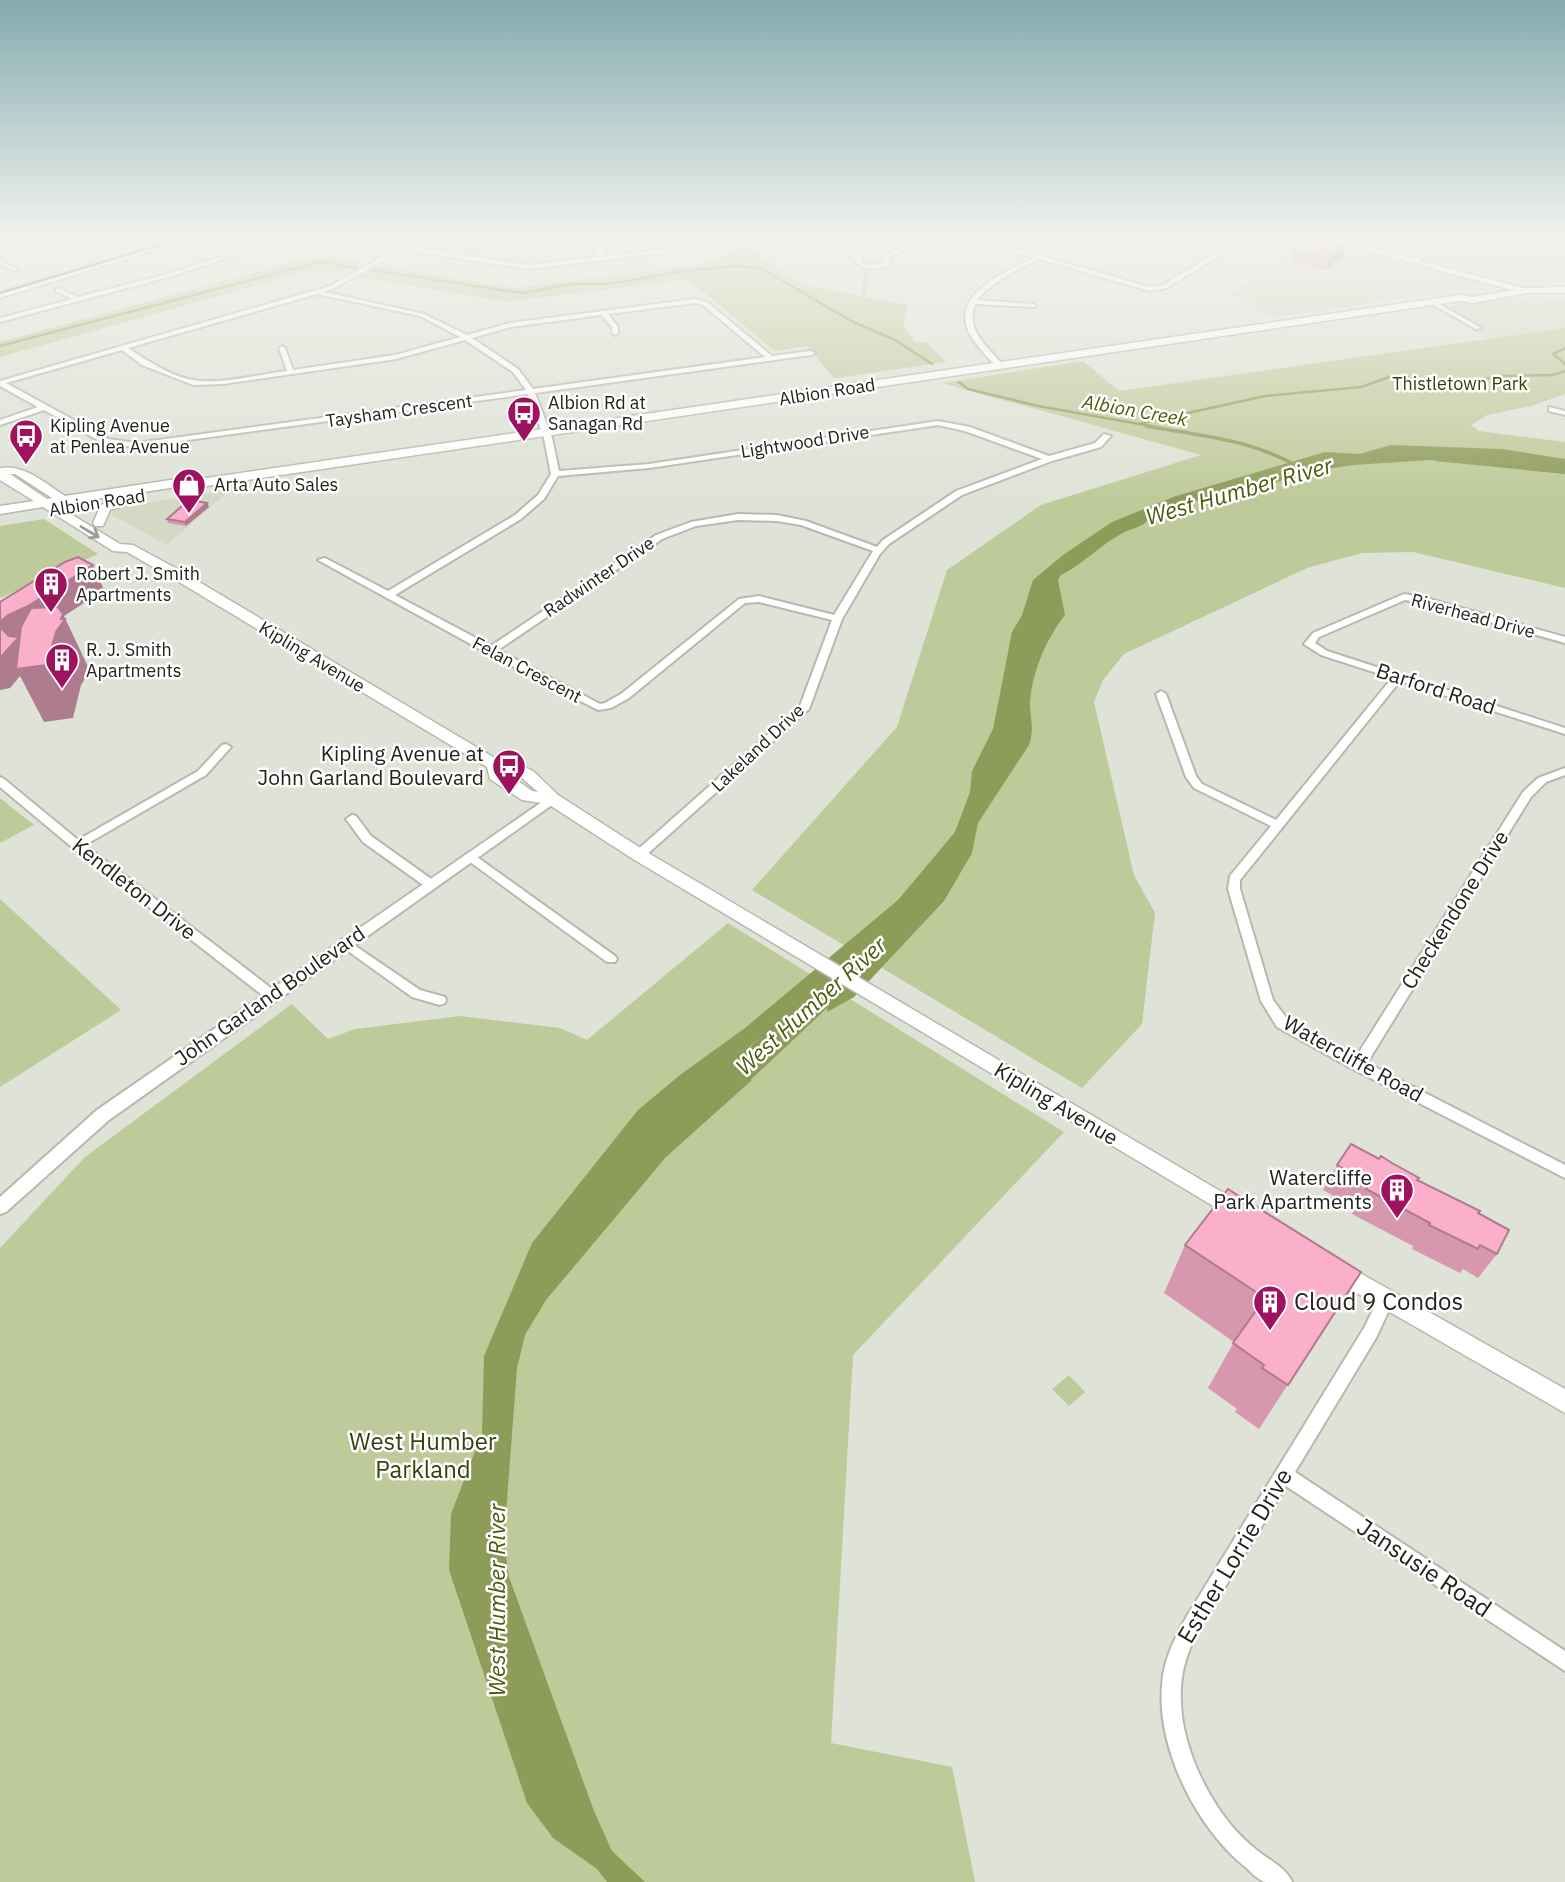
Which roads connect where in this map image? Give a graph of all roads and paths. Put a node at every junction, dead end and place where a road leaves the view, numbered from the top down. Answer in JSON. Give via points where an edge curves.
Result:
{"nodes":[{"id":1,"x":203,"y":325,"type":"edge"},
{"id":2,"x":439,"y":325,"type":"edge"},
{"id":3,"x":519,"y":325,"type":"edge"},
{"id":4,"x":613,"y":325,"type":"edge"},
{"id":5,"x":731,"y":325,"type":"edge"},
{"id":6,"x":970,"y":325,"type":"edge"},
{"id":7,"x":1278,"y":325,"type":"edge"},
{"id":8,"x":1472,"y":325,"type":"edge"},
{"id":9,"x":1478,"y":328,"type":"dead end"},
{"id":10,"x":615,"y":333,"type":"dead end"},
{"id":11,"x":463,"y":338,"type":"junction"},
{"id":12,"x":123,"y":348,"type":"junction"},
{"id":13,"x":282,"y":348,"type":"dead end"},
{"id":14,"x":811,"y":353,"type":"dead end"},
{"id":15,"x":770,"y":358,"type":"junction"},
{"id":16,"x":1000,"y":366,"type":"junction"},
{"id":17,"x":291,"y":373,"type":"junction"},
{"id":18,"x":0,"y":383,"type":"edge"},
{"id":19,"x":529,"y":392,"type":"junction"},
{"id":20,"x":42,"y":408,"type":"junction"},
{"id":21,"x":1552,"y":409,"type":"dead end"},
{"id":22,"x":1565,"y":413,"type":"edge"},
{"id":23,"x":0,"y":423,"type":"edge"},
{"id":24,"x":548,"y":434,"type":"junction"},
{"id":25,"x":1107,"y":436,"type":"dead end"},
{"id":26,"x":1049,"y":459,"type":"junction"},
{"id":27,"x":3,"y":469,"type":"edge"},
{"id":28,"x":555,"y":474,"type":"junction"},
{"id":29,"x":193,"y":484,"type":"junction"},
{"id":30,"x":16,"y":485,"type":"junction"},
{"id":31,"x":136,"y":497,"type":"junction"},
{"id":32,"x":58,"y":504,"type":"junction"},
{"id":33,"x":0,"y":509,"type":"edge"},
{"id":34,"x":0,"y":517,"type":"edge"},
{"id":35,"x":99,"y":523,"type":"junction"},
{"id":36,"x":129,"y":548,"type":"junction"},
{"id":37,"x":878,"y":550,"type":"junction"},
{"id":38,"x":322,"y":560,"type":"dead end"},
{"id":39,"x":387,"y":596,"type":"junction"},
{"id":40,"x":837,"y":619,"type":"junction"},
{"id":41,"x":1565,"y":640,"type":"edge"},
{"id":42,"x":1309,"y":643,"type":"joint"},
{"id":43,"x":490,"y":651,"type":"junction"},
{"id":44,"x":1398,"y":677,"type":"junction"},
{"id":45,"x":1161,"y":694,"type":"dead end"},
{"id":46,"x":1565,"y":730,"type":"edge"},
{"id":47,"x":226,"y":747,"type":"dead end"},
{"id":48,"x":1565,"y":771,"type":"edge"},
{"id":49,"x":0,"y":781,"type":"edge"},
{"id":50,"x":552,"y":799,"type":"junction"},
{"id":51,"x":352,"y":819,"type":"dead end"},
{"id":52,"x":1278,"y":825,"type":"junction"},
{"id":53,"x":77,"y":845,"type":"junction"},
{"id":54,"x":639,"y":855,"type":"junction"},
{"id":55,"x":470,"y":856,"type":"junction"},
{"id":56,"x":430,"y":884,"type":"junction"},
{"id":57,"x":345,"y":943,"type":"junction"},
{"id":58,"x":611,"y":959,"type":"dead end"},
{"id":59,"x":271,"y":995,"type":"junction"},
{"id":60,"x":440,"y":1000,"type":"dead end"},
{"id":61,"x":1358,"y":1065,"type":"junction"},
{"id":62,"x":1565,"y":1172,"type":"edge"},
{"id":63,"x":0,"y":1207,"type":"edge"},
{"id":64,"x":1254,"y":1220,"type":"edge"},
{"id":65,"x":1321,"y":1260,"type":"edge"},
{"id":66,"x":1386,"y":1299,"type":"junction"},
{"id":67,"x":1565,"y":1402,"type":"edge"},
{"id":68,"x":1283,"y":1474,"type":"junction"},
{"id":69,"x":1565,"y":1662,"type":"edge"},
{"id":70,"x":1282,"y":1882,"type":"edge"}],
"edges":[{"from":1,"to":12,"type":"street"},
{"from":2,"to":11,"type":"street"},
{"from":3,"to":11,"type":"street"},
{"from":4,"to":10,"type":"street"},
{"from":5,"to":15,"type":"street"},
{"from":6,"to":16,"type":"street"},
{"from":7,"to":16,"type":"main road","name":"Albion Road"},
{"from":8,"to":9,"type":"street"},
{"from":11,"to":17,"type":"street","via":[[396,357]]},
{"from":11,"to":19,"type":"street","via":[[510,367]]},
{"from":12,"to":17,"type":"street","via":[[145,363],[193,383]]},
{"from":12,"to":18,"type":"street"},
{"from":13,"to":17,"type":"street"},
{"from":14,"to":15,"type":"street","name":"Taysham Crescent"},
{"from":15,"to":19,"type":"street","name":"Taysham Crescent"},
{"from":16,"to":24,"type":"main road","name":"Albion Road"},
{"from":18,"to":20,"type":"street","name":"Taysham Crescent"},
{"from":19,"to":20,"type":"street","name":"Taysham Crescent","via":[[136,445],[106,441]]},
{"from":19,"to":24,"type":"street"},
{"from":20,"to":23,"type":"street"},
{"from":21,"to":22,"type":"street"},
{"from":24,"to":28,"type":"street"},
{"from":24,"to":29,"type":"main road","name":"Albion Road"},
{"from":25,"to":26,"type":"street","name":"Lakeland Drive","via":[[1098,445]]},
{"from":26,"to":28,"type":"street","name":"Lightwood Drive","via":[[938,423],[649,466]]},
{"from":26,"to":37,"type":"street","name":"Lakeland Drive","via":[[959,493]]},
{"from":27,"to":30,"type":"main road","name":"Kipling Avenue","via":[[3,477]]},
{"from":27,"to":32,"type":"main road","name":"Kipling Avenue","via":[[18,471]]},
{"from":28,"to":39,"type":"street","via":[[541,497],[518,517]]},
{"from":29,"to":31,"type":"main road","name":"Albion Road"},
{"from":29,"to":32,"type":"main road","name":"Albion Road"},
{"from":30,"to":32,"type":"main road","name":"Kipling Avenue"},
{"from":30,"to":33,"type":"main road","via":[[16,499]]},
{"from":31,"to":32,"type":"main road","name":"Albion Road"},
{"from":31,"to":35,"type":"main road","via":[[106,508]]},
{"from":32,"to":33,"type":"main road","name":"Albion Road"},
{"from":32,"to":34,"type":"main road","name":"Albion Road"},
{"from":32,"to":35,"type":"main road","name":"Kipling Avenue"},
{"from":32,"to":36,"type":"main road","name":"Kipling Avenue","one_way":true,"via":[[117,548]]},
{"from":35,"to":36,"type":"main road","name":"Kipling Avenue","via":[[131,542]]},
{"from":36,"to":50,"type":"main road","name":"Kipling Avenue","via":[[495,765],[495,775],[528,796]]},
{"from":37,"to":40,"type":"street","name":"Lakeland Drive"},
{"from":37,"to":43,"type":"street","name":"Radwinter Drive","via":[[777,518],[738,517],[694,524],[659,537]]},
{"from":38,"to":39,"type":"street","name":"Felan Crescent"},
{"from":39,"to":43,"type":"street","name":"Felan Crescent"},
{"from":40,"to":43,"type":"street","name":"Felan Crescent","via":[[759,599],[742,601],[607,706],[592,704]]},
{"from":40,"to":54,"type":"street","name":"Lakeland Drive","via":[[805,706]]},
{"from":41,"to":42,"type":"street","name":"Riverhead Drive","via":[[1404,597],[1315,635]]},
{"from":42,"to":44,"type":"street","name":"Barford Road","via":[[1324,653]]},
{"from":44,"to":46,"type":"street","name":"Barford Road"},
{"from":44,"to":52,"type":"street","name":"Watercliffe Road"},
{"from":45,"to":52,"type":"street","via":[[1191,778],[1198,786]]},
{"from":47,"to":53,"type":"street","via":[[202,774]]},
{"from":48,"to":61,"type":"street","name":"Checkendone Drive","via":[[1542,780],[1527,796]]},
{"from":49,"to":53,"type":"street","name":"Kendleton Drive"},
{"from":50,"to":54,"type":"main road","name":"Kipling Avenue"},
{"from":50,"to":55,"type":"street","name":"John Garland Boulevard"},
{"from":51,"to":56,"type":"street","via":[[367,839]]},
{"from":52,"to":61,"type":"street","name":"Watercliffe Road","via":[[1234,879],[1267,1001],[1282,1023]]},
{"from":53,"to":59,"type":"street","name":"Kendleton Drive"},
{"from":54,"to":64,"type":"main road","name":"Kipling Avenue"},
{"from":55,"to":56,"type":"street","name":"John Garland Boulevard"},
{"from":55,"to":58,"type":"street"},
{"from":56,"to":57,"type":"street","name":"John Garland Boulevard"},
{"from":57,"to":59,"type":"street","name":"John Garland Boulevard"},
{"from":57,"to":60,"type":"street","via":[[416,994]]},
{"from":59,"to":63,"type":"street","name":"John Garland Boulevard","via":[[103,1115]]},
{"from":61,"to":62,"type":"street","name":"Watercliffe Road"},
{"from":65,"to":66,"type":"main road"},
{"from":66,"to":67,"type":"main road"},
{"from":66,"to":68,"type":"street","name":"Esther Lorrie Drive"},
{"from":68,"to":69,"type":"street","name":"Jansusie Road"},
{"from":68,"to":70,"type":"street","name":"Esther Lorrie Drive","via":[[1193,1622],[1180,1647],[1171,1685],[1173,1721],[1200,1798],[1241,1852]]}]}
